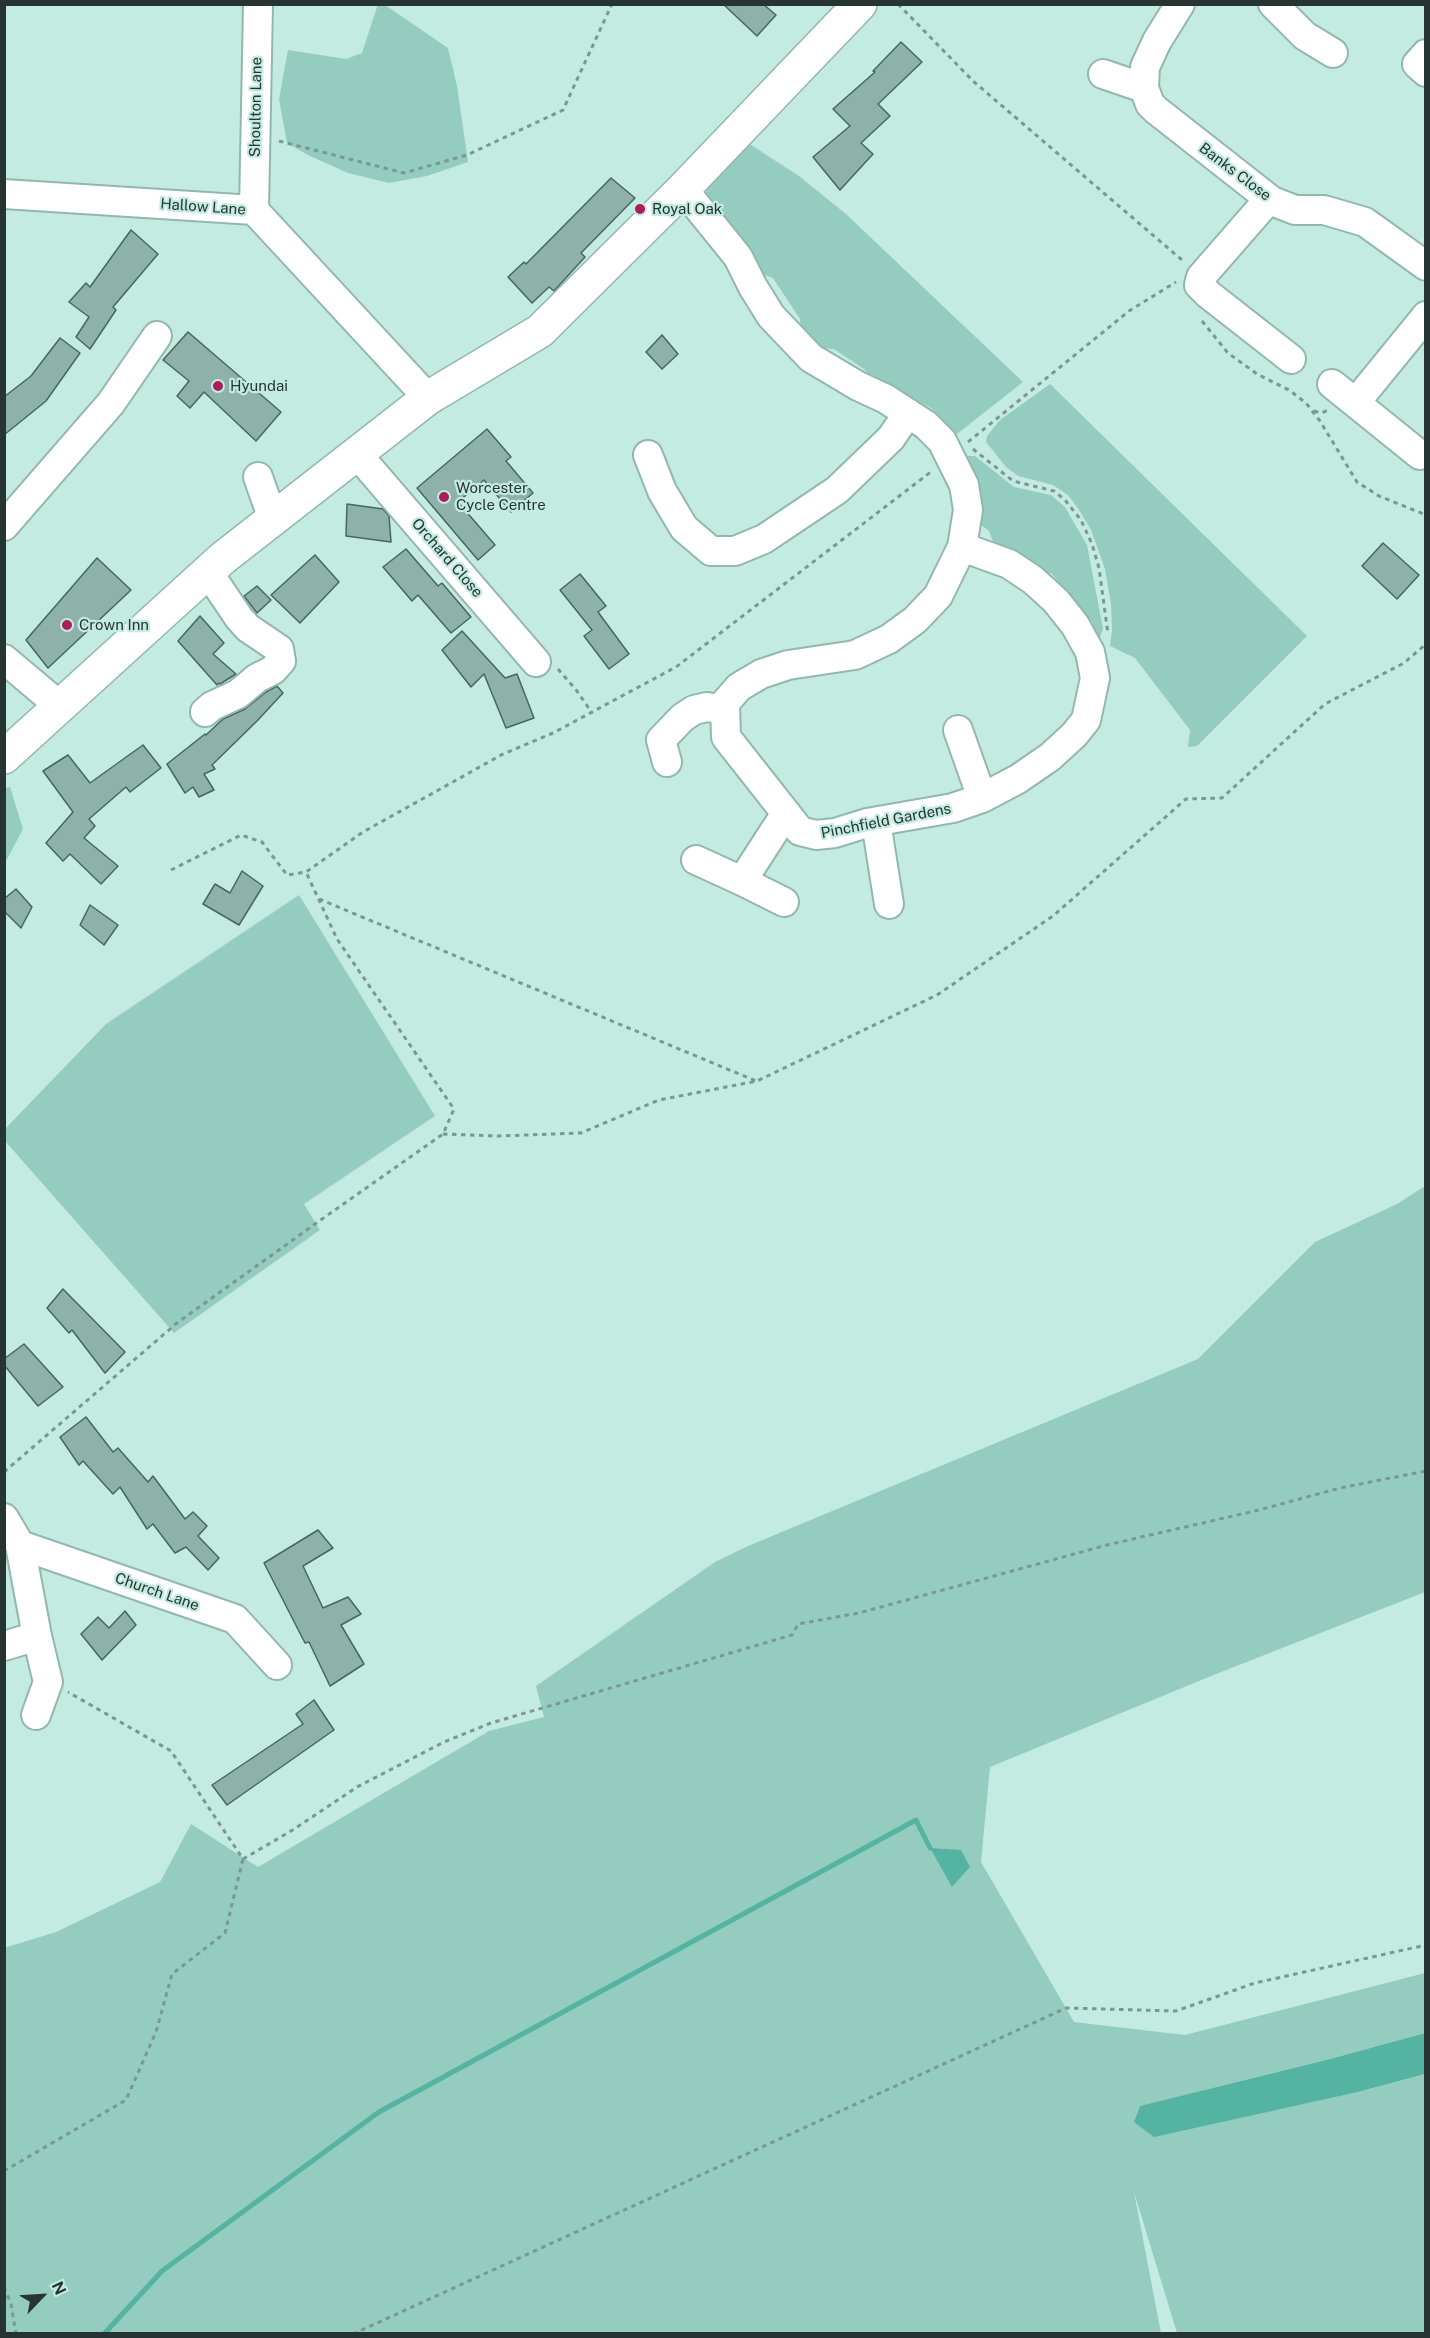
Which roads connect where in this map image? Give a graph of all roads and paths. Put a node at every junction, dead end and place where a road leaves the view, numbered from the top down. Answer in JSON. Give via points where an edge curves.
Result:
{"nodes":[{"id":1,"x":258,"y":4,"type":"edge"},
{"id":2,"x":612,"y":4,"type":"edge"},
{"id":3,"x":860,"y":4,"type":"edge"},
{"id":4,"x":898,"y":4,"type":"edge"},
{"id":5,"x":1180,"y":4,"type":"edge"},
{"id":6,"x":1274,"y":4,"type":"edge"},
{"id":7,"x":1333,"y":53,"type":"dead end"},
{"id":8,"x":1425,"y":54,"type":"edge"},
{"id":9,"x":1425,"y":72,"type":"edge"},
{"id":10,"x":1103,"y":74,"type":"dead end"},
{"id":11,"x":1144,"y":88,"type":"junction"},
{"id":12,"x":256,"y":138,"type":"junction"},
{"id":13,"x":682,"y":189,"type":"junction"},
{"id":14,"x":4,"y":194,"type":"edge"},
{"id":15,"x":1269,"y":199,"type":"junction"},
{"id":16,"x":254,"y":210,"type":"junction"},
{"id":17,"x":1425,"y":266,"type":"edge"},
{"id":18,"x":1176,"y":282,"type":"junction"},
{"id":19,"x":1179,"y":289,"type":"dead end"},
{"id":20,"x":1425,"y":316,"type":"edge"},
{"id":21,"x":1201,"y":320,"type":"dead end"},
{"id":22,"x":157,"y":336,"type":"dead end"},
{"id":23,"x":1291,"y":359,"type":"dead end"},
{"id":24,"x":1332,"y":384,"type":"dead end"},
{"id":25,"x":428,"y":399,"type":"junction"},
{"id":26,"x":1366,"y":409,"type":"junction"},
{"id":27,"x":908,"y":413,"type":"junction"},
{"id":28,"x":957,"y":451,"type":"junction"},
{"id":29,"x":357,"y":454,"type":"junction"},
{"id":30,"x":648,"y":455,"type":"dead end"},
{"id":31,"x":1420,"y":455,"type":"dead end"},
{"id":32,"x":258,"y":477,"type":"dead end"},
{"id":33,"x":1425,"y":515,"type":"edge"},
{"id":34,"x":7,"y":517,"type":"edge"},
{"id":35,"x":277,"y":517,"type":"junction"},
{"id":36,"x":962,"y":547,"type":"junction"},
{"id":37,"x":208,"y":572,"type":"junction"},
{"id":38,"x":1425,"y":644,"type":"edge"},
{"id":39,"x":1090,"y":657,"type":"junction"},
{"id":40,"x":4,"y":659,"type":"edge"},
{"id":41,"x":537,"y":662,"type":"joint"},
{"id":42,"x":61,"y":707,"type":"junction"},
{"id":43,"x":725,"y":710,"type":"junction"},
{"id":44,"x":205,"y":712,"type":"dead end"},
{"id":45,"x":592,"y":714,"type":"junction"},
{"id":46,"x":958,"y":730,"type":"dead end"},
{"id":47,"x":4,"y":758,"type":"edge"},
{"id":48,"x":667,"y":762,"type":"dead end"},
{"id":49,"x":982,"y":798,"type":"junction"},
{"id":50,"x":786,"y":813,"type":"junction"},
{"id":51,"x":876,"y":822,"type":"junction"},
{"id":52,"x":696,"y":860,"type":"dead end"},
{"id":53,"x":171,"y":870,"type":"dead end"},
{"id":54,"x":306,"y":872,"type":"junction"},
{"id":55,"x":742,"y":880,"type":"junction"},
{"id":56,"x":318,"y":898,"type":"junction"},
{"id":57,"x":784,"y":902,"type":"dead end"},
{"id":58,"x":889,"y":904,"type":"dead end"},
{"id":59,"x":758,"y":1081,"type":"junction"},
{"id":60,"x":443,"y":1134,"type":"junction"},
{"id":61,"x":1425,"y":1471,"type":"edge"},
{"id":62,"x":4,"y":1472,"type":"edge"},
{"id":63,"x":4,"y":1518,"type":"edge"},
{"id":64,"x":20,"y":1545,"type":"junction"},
{"id":65,"x":37,"y":1636,"type":"junction"},
{"id":66,"x":4,"y":1646,"type":"edge"},
{"id":67,"x":277,"y":1665,"type":"dead end"},
{"id":68,"x":48,"y":1682,"type":"junction"},
{"id":69,"x":36,"y":1715,"type":"dead end"},
{"id":70,"x":243,"y":1859,"type":"junction"},
{"id":71,"x":1425,"y":1945,"type":"edge"},
{"id":72,"x":4,"y":2171,"type":"edge"},
{"id":73,"x":4,"y":2287,"type":"edge"},
{"id":74,"x":16,"y":2334,"type":"edge"},
{"id":75,"x":353,"y":2334,"type":"edge"}],
"edges":[{"from":1,"to":12,"type":"street","name":"Shoulton Lane"},
{"from":2,"to":12,"type":"path","via":[[563,110],[467,155],[404,172],[287,142]]},
{"from":3,"to":13,"type":"main road"},
{"from":4,"to":18,"type":"path","via":[[973,81],[1182,260]]},
{"from":5,"to":11,"type":"street","via":[[1145,68]]},
{"from":6,"to":7,"type":"street","via":[[1305,36]]},
{"from":8,"to":9,"type":"street","via":[[1417,64]]},
{"from":10,"to":11,"type":"street"},
{"from":11,"to":15,"type":"street","name":"Banks Close","via":[[1156,110]]},
{"from":12,"to":16,"type":"street","name":"Shoulton Lane"},
{"from":13,"to":25,"type":"main road","via":[[540,331]]},
{"from":13,"to":27,"type":"street","via":[[738,257],[771,316],[811,358]]},
{"from":14,"to":16,"type":"street","name":"Hallow Lane"},
{"from":15,"to":17,"type":"street","name":"Banks Close","via":[[1295,210],[1324,210],[1365,222]]},
{"from":15,"to":23,"type":"street","via":[[1201,277],[1199,285]]},
{"from":16,"to":25,"type":"street","name":"Hallow Lane"},
{"from":18,"to":19,"type":"path"},
{"from":18,"to":28,"type":"path","via":[[1129,311]]},
{"from":20,"to":26,"type":"street"},
{"from":21,"to":33,"type":"path","via":[[1228,353],[1306,404],[1357,482]]},
{"from":22,"to":34,"type":"street","via":[[111,403]]},
{"from":24,"to":26,"type":"street"},
{"from":25,"to":29,"type":"main road"},
{"from":26,"to":31,"type":"street"},
{"from":27,"to":28,"type":"street"},
{"from":27,"to":30,"type":"street","via":[[891,438],[837,490],[764,538],[735,551],[711,551],[684,528],[662,491]]},
{"from":28,"to":36,"type":"street","via":[[968,510]]},
{"from":28,"to":39,"type":"path","via":[[975,449],[1013,481],[1054,491],[1081,520],[1099,568],[1108,630],[1106,642]]},
{"from":28,"to":45,"type":"path","via":[[676,667]]},
{"from":29,"to":35,"type":"main road"},
{"from":29,"to":41,"type":"street","name":"Orchard Close"},
{"from":32,"to":35,"type":"street","via":[[269,508]]},
{"from":35,"to":37,"type":"main road"},
{"from":36,"to":39,"type":"street","name":"Pinchfield Gardens","via":[[1009,564],[1034,580],[1075,625]]},
{"from":36,"to":43,"type":"street","via":[[938,596],[889,639],[855,655],[788,665],[761,674],[739,687],[725,703]]},
{"from":37,"to":42,"type":"main road"},
{"from":37,"to":44,"type":"street","via":[[248,628],[279,649],[281,661],[238,694]]},
{"from":38,"to":59,"type":"path","via":[[1404,663],[1325,704],[1222,798],[1186,799],[1053,916],[937,994]]},
{"from":39,"to":49,"type":"street","name":"Pinchfield Gardens","via":[[1095,678],[1086,720],[1050,757]]},
{"from":40,"to":42,"type":"street"},
{"from":41,"to":45,"type":"path","via":[[550,659]]},
{"from":42,"to":47,"type":"main road"},
{"from":43,"to":48,"type":"street","via":[[707,707],[682,718],[661,740]]},
{"from":43,"to":50,"type":"street","name":"Pinchfield Gardens","via":[[726,737]]},
{"from":45,"to":54,"type":"path","via":[[503,754],[363,832]]},
{"from":46,"to":49,"type":"street"},
{"from":49,"to":51,"type":"street","name":"Pinchfield Gardens","via":[[953,808]]},
{"from":50,"to":51,"type":"street","name":"Pinchfield Gardens","via":[[800,831],[816,835]]},
{"from":50,"to":55,"type":"street"},
{"from":51,"to":58,"type":"street"},
{"from":52,"to":55,"type":"street"},
{"from":53,"to":54,"type":"path","via":[[241,835],[262,842],[287,875]]},
{"from":54,"to":56,"type":"path"},
{"from":55,"to":57,"type":"street"},
{"from":56,"to":59,"type":"path"},
{"from":56,"to":60,"type":"path","via":[[337,939],[454,1109]]},
{"from":59,"to":60,"type":"path","via":[[659,1100],[581,1133]]},
{"from":60,"to":62,"type":"path","via":[[177,1323]]},
{"from":61,"to":70,"type":"path","via":[[1107,1545],[859,1613],[798,1624],[792,1635],[490,1723],[357,1787]]},
{"from":63,"to":64,"type":"street"},
{"from":64,"to":65,"type":"street"},
{"from":64,"to":67,"type":"street","name":"Church Lane","via":[[235,1619]]},
{"from":65,"to":66,"type":"street"},
{"from":65,"to":68,"type":"street"},
{"from":68,"to":69,"type":"street"},
{"from":68,"to":70,"type":"path","via":[[171,1751]]},
{"from":70,"to":72,"type":"path","via":[[225,1933],[172,1974],[156,2032],[126,2100]]},
{"from":71,"to":75,"type":"path","via":[[1255,1983],[1176,2011],[1066,2008]]},
{"from":73,"to":74,"type":"path"}]}
